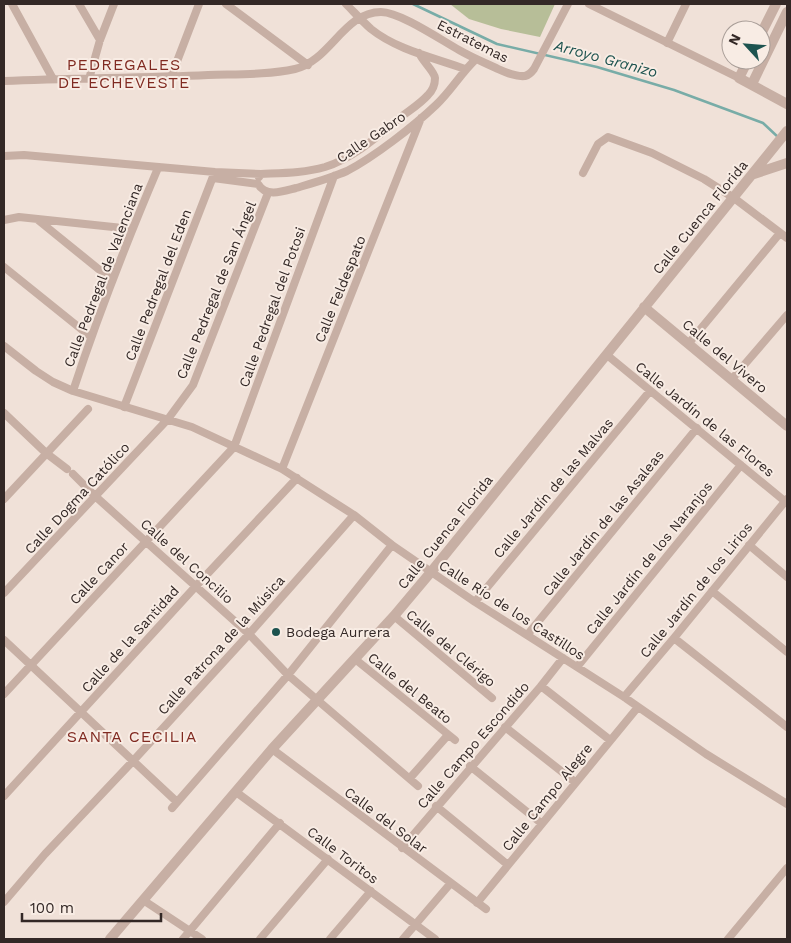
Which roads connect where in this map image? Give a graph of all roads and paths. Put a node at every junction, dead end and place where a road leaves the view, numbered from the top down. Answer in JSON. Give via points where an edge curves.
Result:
{"nodes":[{"id":1,"x":12,"y":4,"type":"edge"},
{"id":2,"x":79,"y":4,"type":"edge"},
{"id":3,"x":114,"y":4,"type":"edge"},
{"id":4,"x":199,"y":4,"type":"edge"},
{"id":5,"x":226,"y":4,"type":"edge"},
{"id":6,"x":346,"y":4,"type":"edge"},
{"id":7,"x":568,"y":4,"type":"edge"},
{"id":8,"x":589,"y":4,"type":"edge"},
{"id":9,"x":611,"y":4,"type":"edge"},
{"id":10,"x":686,"y":4,"type":"edge"},
{"id":11,"x":776,"y":4,"type":"edge"},
{"id":12,"x":787,"y":12,"type":"edge"},
{"id":13,"x":607,"y":13,"type":"junction"},
{"id":14,"x":359,"y":18,"type":"junction"},
{"id":15,"x":768,"y":20,"type":"edge"},
{"id":16,"x":100,"y":40,"type":"junction"},
{"id":17,"x":667,"y":42,"type":"junction"},
{"id":18,"x":419,"y":53,"type":"junction"},
{"id":19,"x":476,"y":59,"type":"junction"},
{"id":20,"x":308,"y":65,"type":"junction"},
{"id":21,"x":465,"y":69,"type":"junction"},
{"id":22,"x":743,"y":70,"type":"edge"},
{"id":23,"x":170,"y":77,"type":"junction"},
{"id":24,"x":739,"y":78,"type":"junction"},
{"id":25,"x":53,"y":79,"type":"junction"},
{"id":26,"x":89,"y":79,"type":"junction"},
{"id":27,"x":4,"y":81,"type":"edge"},
{"id":28,"x":752,"y":84,"type":"junction"},
{"id":29,"x":787,"y":104,"type":"edge"},
{"id":30,"x":421,"y":118,"type":"junction"},
{"id":31,"x":787,"y":131,"type":"edge"},
{"id":32,"x":773,"y":149,"type":"junction"},
{"id":33,"x":4,"y":156,"type":"edge"},
{"id":34,"x":787,"y":162,"type":"edge"},
{"id":35,"x":158,"y":168,"type":"junction"},
{"id":36,"x":583,"y":173,"type":"dead end"},
{"id":37,"x":261,"y":174,"type":"junction"},
{"id":38,"x":753,"y":174,"type":"junction"},
{"id":39,"x":214,"y":175,"type":"junction"},
{"id":40,"x":334,"y":176,"type":"junction"},
{"id":41,"x":258,"y":184,"type":"junction"},
{"id":42,"x":268,"y":193,"type":"junction"},
{"id":43,"x":734,"y":198,"type":"junction"},
{"id":44,"x":4,"y":220,"type":"edge"},
{"id":45,"x":38,"y":220,"type":"junction"},
{"id":46,"x":132,"y":229,"type":"junction"},
{"id":47,"x":780,"y":233,"type":"junction"},
{"id":48,"x":787,"y":238,"type":"edge"},
{"id":49,"x":4,"y":267,"type":"edge"},
{"id":50,"x":112,"y":280,"type":"junction"},
{"id":51,"x":644,"y":307,"type":"junction"},
{"id":52,"x":787,"y":315,"type":"edge"},
{"id":53,"x":91,"y":337,"type":"junction"},
{"id":54,"x":689,"y":343,"type":"junction"},
{"id":55,"x":4,"y":346,"type":"edge"},
{"id":56,"x":607,"y":355,"type":"junction"},
{"id":57,"x":732,"y":380,"type":"junction"},
{"id":58,"x":73,"y":391,"type":"junction"},
{"id":59,"x":650,"y":391,"type":"junction"},
{"id":60,"x":124,"y":408,"type":"junction"},
{"id":61,"x":88,"y":409,"type":"dead end"},
{"id":62,"x":4,"y":414,"type":"edge"},
{"id":63,"x":168,"y":419,"type":"junction"},
{"id":64,"x":787,"y":426,"type":"edge"},
{"id":65,"x":697,"y":428,"type":"junction"},
{"id":66,"x":234,"y":446,"type":"junction"},
{"id":67,"x":46,"y":453,"type":"junction"},
{"id":68,"x":741,"y":465,"type":"junction"},
{"id":69,"x":282,"y":469,"type":"junction"},
{"id":70,"x":297,"y":478,"type":"junction"},
{"id":71,"x":5,"y":496,"type":"edge"},
{"id":72,"x":95,"y":496,"type":"junction"},
{"id":73,"x":787,"y":501,"type":"edge"},
{"id":74,"x":354,"y":515,"type":"junction"},
{"id":75,"x":146,"y":541,"type":"junction"},
{"id":76,"x":392,"y":545,"type":"junction"},
{"id":77,"x":748,"y":545,"type":"junction"},
{"id":78,"x":431,"y":572,"type":"junction"},
{"id":79,"x":787,"y":577,"type":"edge"},
{"id":80,"x":196,"y":586,"type":"junction"},
{"id":81,"x":712,"y":591,"type":"junction"},
{"id":82,"x":4,"y":593,"type":"edge"},
{"id":83,"x":475,"y":602,"type":"junction"},
{"id":84,"x":394,"y":616,"type":"junction"},
{"id":85,"x":249,"y":634,"type":"junction"},
{"id":86,"x":528,"y":634,"type":"junction"},
{"id":87,"x":674,"y":638,"type":"junction"},
{"id":88,"x":4,"y":640,"type":"edge"},
{"id":89,"x":787,"y":652,"type":"edge"},
{"id":90,"x":562,"y":658,"type":"junction"},
{"id":91,"x":355,"y":659,"type":"junction"},
{"id":92,"x":31,"y":665,"type":"junction"},
{"id":93,"x":577,"y":667,"type":"junction"},
{"id":94,"x":288,"y":675,"type":"junction"},
{"id":95,"x":541,"y":686,"type":"junction"},
{"id":96,"x":4,"y":694,"type":"edge"},
{"id":97,"x":624,"y":697,"type":"junction"},
{"id":98,"x":492,"y":698,"type":"dead end"},
{"id":99,"x":317,"y":701,"type":"junction"},
{"id":100,"x":638,"y":707,"type":"junction"},
{"id":101,"x":81,"y":712,"type":"junction"},
{"id":102,"x":505,"y":727,"type":"junction"},
{"id":103,"x":787,"y":727,"type":"edge"},
{"id":104,"x":610,"y":740,"type":"junction"},
{"id":105,"x":272,"y":749,"type":"junction"},
{"id":106,"x":133,"y":761,"type":"junction"},
{"id":107,"x":470,"y":766,"type":"junction"},
{"id":108,"x":410,"y":778,"type":"junction"},
{"id":109,"x":575,"y":782,"type":"junction"},
{"id":110,"x":418,"y":786,"type":"dead end"},
{"id":111,"x":236,"y":792,"type":"junction"},
{"id":112,"x":4,"y":796,"type":"edge"},
{"id":113,"x":787,"y":804,"type":"edge"},
{"id":114,"x":436,"y":806,"type":"junction"},
{"id":115,"x":280,"y":823,"type":"junction"},
{"id":116,"x":541,"y":823,"type":"junction"},
{"id":117,"x":402,"y":848,"type":"junction"},
{"id":118,"x":328,"y":859,"type":"junction"},
{"id":119,"x":508,"y":865,"type":"junction"},
{"id":120,"x":787,"y":868,"type":"edge"},
{"id":121,"x":450,"y":884,"type":"junction"},
{"id":122,"x":371,"y":892,"type":"junction"},
{"id":123,"x":143,"y":900,"type":"junction"},
{"id":124,"x":4,"y":902,"type":"edge"},
{"id":125,"x":477,"y":902,"type":"junction"},
{"id":126,"x":486,"y":909,"type":"dead end"},
{"id":127,"x":416,"y":925,"type":"junction"},
{"id":128,"x":190,"y":931,"type":"junction"},
{"id":129,"x":110,"y":939,"type":"edge"},
{"id":130,"x":183,"y":939,"type":"edge"},
{"id":131,"x":202,"y":939,"type":"edge"},
{"id":132,"x":260,"y":939,"type":"edge"},
{"id":133,"x":330,"y":939,"type":"edge"},
{"id":134,"x":403,"y":939,"type":"edge"},
{"id":135,"x":435,"y":939,"type":"edge"},
{"id":136,"x":728,"y":939,"type":"edge"}],
"edges":[{"from":1,"to":25,"type":"street"},
{"from":2,"to":16,"type":"street"},
{"from":3,"to":16,"type":"street"},
{"from":4,"to":23,"type":"street"},
{"from":5,"to":20,"type":"street"},
{"from":6,"to":14,"type":"street"},
{"from":7,"to":19,"type":"street","name":"Estratemas","via":[[528,75],[518,76]]},
{"from":8,"to":13,"type":"street"},
{"from":9,"to":13,"type":"street"},
{"from":10,"to":17,"type":"street"},
{"from":11,"to":15,"type":"street"},
{"from":12,"to":28,"type":"street"},
{"from":13,"to":17,"type":"street"},
{"from":14,"to":18,"type":"street","via":[[385,38]]},
{"from":14,"to":19,"type":"street","name":"Estratemas","via":[[382,12],[395,15]]},
{"from":14,"to":20,"type":"street"},
{"from":16,"to":26,"type":"street"},
{"from":17,"to":24,"type":"street"},
{"from":18,"to":21,"type":"street"},
{"from":18,"to":37,"type":"street","name":"Calle Gabro","via":[[434,74],[434,86],[429,95],[377,137],[327,166]]},
{"from":19,"to":21,"type":"street","name":"Calle Gabro"},
{"from":20,"to":23,"type":"street","via":[[277,71]]},
{"from":21,"to":30,"type":"street","name":"Calle Gabro"},
{"from":22,"to":24,"type":"street"},
{"from":23,"to":26,"type":"street"},
{"from":24,"to":28,"type":"street"},
{"from":25,"to":26,"type":"street"},
{"from":25,"to":27,"type":"street"},
{"from":28,"to":29,"type":"street"},
{"from":30,"to":40,"type":"street","name":"Calle Gabro","via":[[364,160]]},
{"from":30,"to":69,"type":"street","name":"Calle Feldespato"},
{"from":31,"to":32,"type":"street","name":"Calle Cuenca Florida"},
{"from":32,"to":34,"type":"street"},
{"from":32,"to":38,"type":"street","name":"Calle Cuenca Florida"},
{"from":33,"to":35,"type":"street","name":"Calle Gabro","via":[[24,155]]},
{"from":34,"to":38,"type":"street"},
{"from":35,"to":39,"type":"street","name":"Calle Gabro"},
{"from":35,"to":46,"type":"street","name":"Calle Pedregal de Valenciana"},
{"from":36,"to":43,"type":"street","via":[[598,144],[608,137],[675,164]]},
{"from":37,"to":39,"type":"street","name":"Calle Gabro"},
{"from":37,"to":41,"type":"street"},
{"from":38,"to":43,"type":"street","name":"Calle Cuenca Florida"},
{"from":39,"to":41,"type":"street","name":"Calle Gabro"},
{"from":39,"to":60,"type":"street","name":"Calle Pedregal del Eden"},
{"from":40,"to":42,"type":"street","name":"Calle Gabro","via":[[290,190]]},
{"from":40,"to":66,"type":"street","name":"Calle Pedregal del Potosi"},
{"from":41,"to":42,"type":"street"},
{"from":42,"to":63,"type":"street","name":"Calle Pedregal de San Ángel","via":[[202,365],[193,385]]},
{"from":43,"to":47,"type":"street"},
{"from":43,"to":51,"type":"street","name":"Calle Cuenca Florida"},
{"from":44,"to":45,"type":"street","via":[[20,217]]},
{"from":45,"to":46,"type":"street"},
{"from":45,"to":50,"type":"street"},
{"from":46,"to":50,"type":"street","name":"Calle Pedregal de Valenciana"},
{"from":47,"to":48,"type":"street"},
{"from":47,"to":54,"type":"street"},
{"from":49,"to":53,"type":"street"},
{"from":50,"to":53,"type":"street","name":"Calle Pedregal de Valenciana"},
{"from":51,"to":54,"type":"street","name":"Calle del Vivero"},
{"from":51,"to":56,"type":"street","name":"Calle Cuenca Florida"},
{"from":52,"to":57,"type":"street"},
{"from":53,"to":58,"type":"street","name":"Calle Pedregal de Valenciana"},
{"from":54,"to":57,"type":"street","name":"Calle del Vivero"},
{"from":55,"to":58,"type":"street","name":"Calle Río de los Castillos","via":[[54,382]]},
{"from":56,"to":59,"type":"street","name":"Calle Jardín de las Flores"},
{"from":56,"to":78,"type":"street","name":"Calle Cuenca Florida"},
{"from":57,"to":64,"type":"street","name":"Calle del Vivero"},
{"from":58,"to":60,"type":"street","name":"Calle Río de los Castillos"},
{"from":59,"to":65,"type":"street","name":"Calle Jardín de las Flores"},
{"from":59,"to":83,"type":"street","name":"Calle Jardín de las Malvas"},
{"from":60,"to":63,"type":"street","name":"Calle Río de los Castillos"},
{"from":61,"to":67,"type":"street"},
{"from":62,"to":67,"type":"street","name":"Calle del Concilio"},
{"from":63,"to":66,"type":"street","name":"Calle Río de los Castillos"},
{"from":63,"to":72,"type":"street","name":"Calle Dogma Católico"},
{"from":65,"to":68,"type":"street","name":"Calle Jardín de las Flores"},
{"from":65,"to":86,"type":"street","name":"Calle Jardín de las Asaleas"},
{"from":66,"to":69,"type":"street","name":"Calle Río de los Castillos"},
{"from":66,"to":75,"type":"street","name":"Calle Canor"},
{"from":67,"to":71,"type":"street"},
{"from":67,"to":72,"type":"street","name":"Calle del Concilio"},
{"from":68,"to":73,"type":"street","name":"Calle Jardín de las Flores"},
{"from":68,"to":93,"type":"street","name":"Calle Jardín de los Naranjos"},
{"from":69,"to":70,"type":"street","name":"Calle Río de los Castillos"},
{"from":70,"to":74,"type":"street","name":"Calle Río de los Castillos"},
{"from":70,"to":80,"type":"street","name":"Calle de la Santidad"},
{"from":72,"to":75,"type":"street","name":"Calle del Concilio"},
{"from":72,"to":82,"type":"street","name":"Calle Dogma Católico"},
{"from":73,"to":77,"type":"street","name":"Calle Jardín de los Lirios"},
{"from":74,"to":76,"type":"street","name":"Calle Río de los Castillos"},
{"from":74,"to":85,"type":"street","name":"Calle Patrona de la Música"},
{"from":75,"to":80,"type":"street","name":"Calle del Concilio"},
{"from":75,"to":92,"type":"street","name":"Calle Canor"},
{"from":76,"to":78,"type":"street","name":"Calle Río de los Castillos"},
{"from":76,"to":94,"type":"street"},
{"from":77,"to":79,"type":"street"},
{"from":77,"to":81,"type":"street","name":"Calle Jardín de los Lirios"},
{"from":78,"to":83,"type":"street","name":"Calle Río de los Castillos"},
{"from":78,"to":84,"type":"street","name":"Calle Cuenca Florida"},
{"from":80,"to":85,"type":"street","name":"Calle del Concilio"},
{"from":80,"to":101,"type":"street","name":"Calle de la Santidad"},
{"from":81,"to":87,"type":"street","name":"Calle Jardín de los Lirios"},
{"from":81,"to":89,"type":"street"},
{"from":83,"to":86,"type":"street","name":"Calle Río de los Castillos"},
{"from":84,"to":91,"type":"street","name":"Calle Cuenca Florida"},
{"from":84,"to":98,"type":"street","name":"Calle del Clérigo"},
{"from":85,"to":94,"type":"street","name":"Calle del Concilio"},
{"from":85,"to":106,"type":"street","name":"Calle Patrona de la Música"},
{"from":86,"to":90,"type":"street","name":"Calle Río de los Castillos"},
{"from":87,"to":97,"type":"street","name":"Calle Jardín de los Lirios"},
{"from":87,"to":103,"type":"street"},
{"from":88,"to":92,"type":"street"},
{"from":90,"to":93,"type":"street","name":"Calle Río de los Castillos"},
{"from":90,"to":95,"type":"street","name":"Calle Campo Escondido"},
{"from":91,"to":99,"type":"street","name":"Calle Cuenca Florida"},
{"from":91,"to":108,"type":"street","name":"Calle del Beato","via":[[452,738]]},
{"from":92,"to":96,"type":"street","name":"Calle Canor"},
{"from":92,"to":101,"type":"street"},
{"from":93,"to":97,"type":"street","name":"Calle Río de los Castillos"},
{"from":94,"to":99,"type":"street","name":"Calle del Concilio"},
{"from":94,"to":106,"type":"street","via":[[175,805]]},
{"from":95,"to":102,"type":"street","name":"Calle Campo Escondido"},
{"from":95,"to":104,"type":"street"},
{"from":97,"to":100,"type":"street","name":"Calle Río de los Castillos"},
{"from":99,"to":105,"type":"street","name":"Calle Cuenca Florida"},
{"from":99,"to":108,"type":"street","name":"Calle del Concilio"},
{"from":100,"to":104,"type":"street","name":"Calle Campo Alegre"},
{"from":100,"to":113,"type":"street","name":"Calle Río de los Castillos"},
{"from":101,"to":106,"type":"street"},
{"from":101,"to":112,"type":"street","name":"Calle de la Santidad"},
{"from":102,"to":107,"type":"street","name":"Calle Campo Escondido"},
{"from":102,"to":109,"type":"street"},
{"from":104,"to":109,"type":"street","name":"Calle Campo Alegre"},
{"from":105,"to":111,"type":"street","name":"Calle Cuenca Florida"},
{"from":105,"to":117,"type":"street","name":"Calle del Solar"},
{"from":106,"to":124,"type":"street","name":"Calle Patrona de la Música"},
{"from":107,"to":114,"type":"street","name":"Calle Campo Escondido"},
{"from":107,"to":116,"type":"street"},
{"from":108,"to":110,"type":"street","name":"Calle del Concilio"},
{"from":109,"to":116,"type":"street","name":"Calle Campo Alegre"},
{"from":111,"to":115,"type":"street","name":"Calle Toritos"},
{"from":111,"to":123,"type":"street","name":"Calle Cuenca Florida"},
{"from":114,"to":117,"type":"street","name":"Calle Campo Escondido"},
{"from":114,"to":119,"type":"street"},
{"from":115,"to":118,"type":"street","name":"Calle Toritos"},
{"from":115,"to":128,"type":"street"},
{"from":116,"to":119,"type":"street","name":"Calle Campo Alegre"},
{"from":117,"to":121,"type":"street","name":"Calle del Solar"},
{"from":118,"to":122,"type":"street","name":"Calle Toritos"},
{"from":118,"to":132,"type":"street"},
{"from":119,"to":125,"type":"street","name":"Calle Campo Alegre"},
{"from":120,"to":136,"type":"street"},
{"from":121,"to":125,"type":"street","name":"Calle del Solar"},
{"from":121,"to":127,"type":"street"},
{"from":122,"to":127,"type":"street","name":"Calle Toritos"},
{"from":122,"to":133,"type":"street"},
{"from":123,"to":128,"type":"street"},
{"from":123,"to":129,"type":"street","name":"Calle Cuenca Florida"},
{"from":125,"to":126,"type":"street","name":"Calle del Solar"},
{"from":127,"to":134,"type":"street"},
{"from":127,"to":135,"type":"street","name":"Calle Toritos"},
{"from":128,"to":130,"type":"street"},
{"from":128,"to":131,"type":"street"}]}
